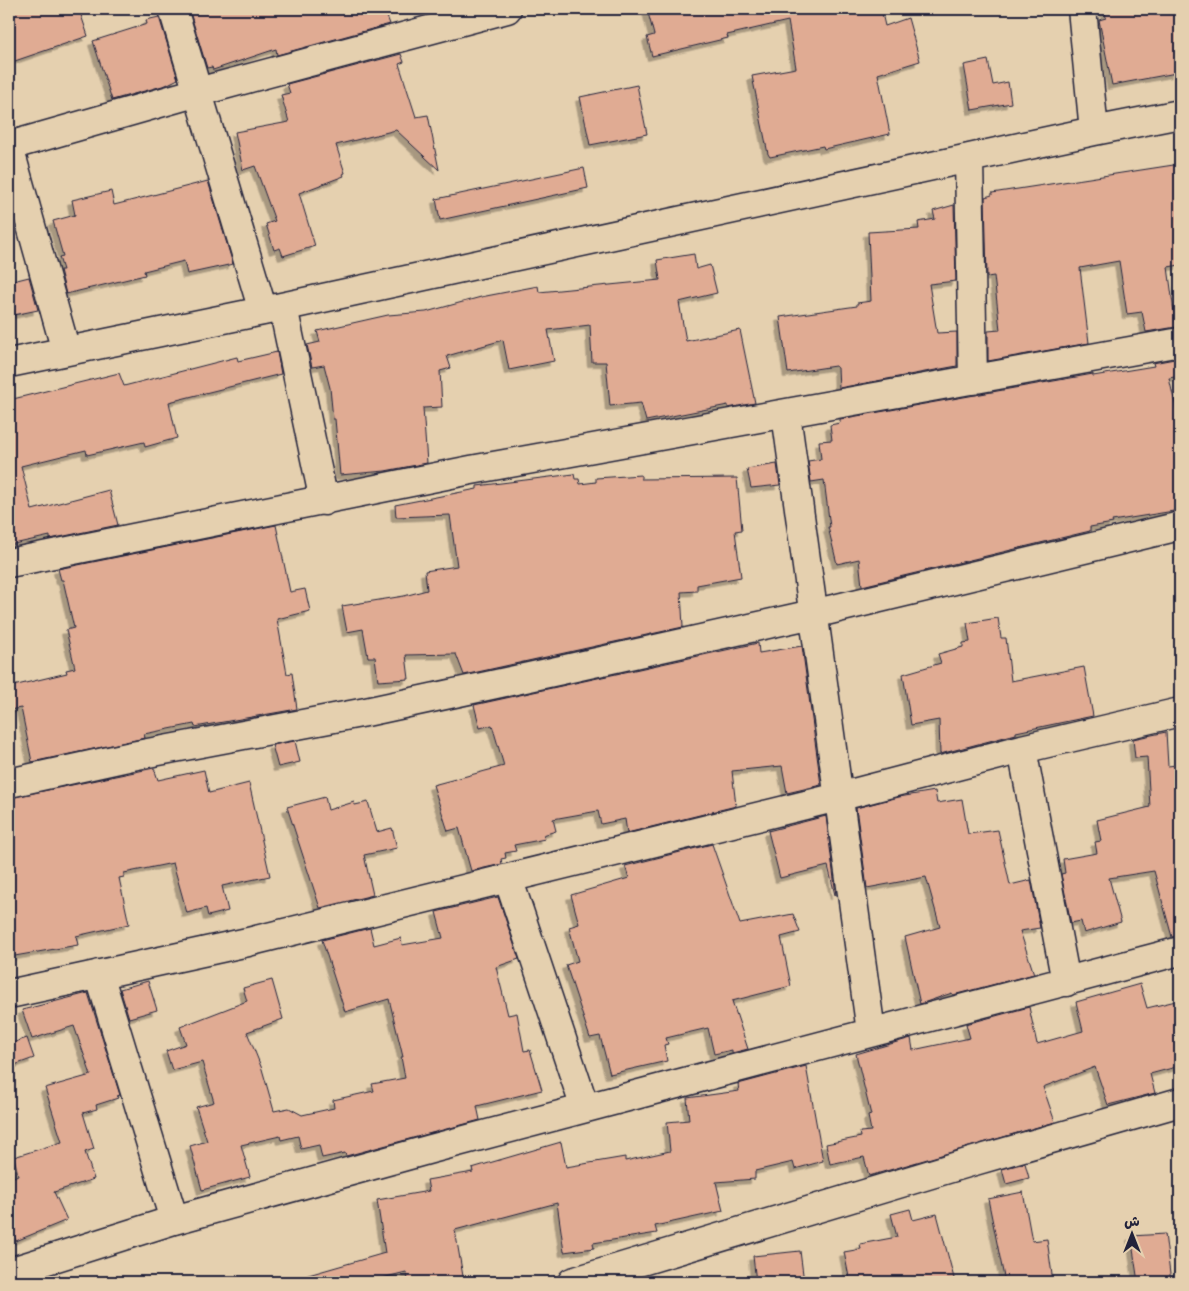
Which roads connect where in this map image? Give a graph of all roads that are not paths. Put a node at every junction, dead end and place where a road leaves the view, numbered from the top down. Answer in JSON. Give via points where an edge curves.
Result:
{"nodes":[{"id":1,"x":173,"y":9,"type":"edge"},
{"id":2,"x":507,"y":9,"type":"edge"},
{"id":3,"x":1082,"y":9,"type":"edge"},
{"id":4,"x":198,"y":92,"type":"junction"},
{"id":5,"x":1180,"y":114,"type":"edge"},
{"id":6,"x":1094,"y":131,"type":"junction"},
{"id":7,"x":9,"y":147,"type":"edge"},
{"id":8,"x":969,"y":160,"type":"junction"},
{"id":9,"x":273,"y":309,"type":"junction"},
{"id":10,"x":1180,"y":342,"type":"edge"},
{"id":11,"x":66,"y":350,"type":"junction"},
{"id":12,"x":9,"y":363,"type":"edge"},
{"id":13,"x":973,"y":380,"type":"junction"},
{"id":14,"x":786,"y":414,"type":"junction"},
{"id":15,"x":324,"y":501,"type":"junction"},
{"id":16,"x":1180,"y":526,"type":"edge"},
{"id":17,"x":9,"y":562,"type":"edge"},
{"id":18,"x":813,"y":614,"type":"junction"},
{"id":19,"x":1180,"y":712,"type":"edge"},
{"id":20,"x":1022,"y":749,"type":"junction"},
{"id":21,"x":9,"y":783,"type":"edge"},
{"id":22,"x":838,"y":797,"type":"junction"},
{"id":23,"x":508,"y":878,"type":"junction"},
{"id":24,"x":1180,"y":951,"type":"edge"},
{"id":25,"x":100,"y":974,"type":"junction"},
{"id":26,"x":1066,"y":982,"type":"junction"},
{"id":27,"x":9,"y":994,"type":"edge"},
{"id":28,"x":871,"y":1032,"type":"junction"},
{"id":29,"x":1180,"y":1102,"type":"edge"},
{"id":30,"x":585,"y":1108,"type":"junction"},
{"id":31,"x":174,"y":1220,"type":"junction"},
{"id":32,"x":9,"y":1272,"type":"edge"},
{"id":33,"x":640,"y":1272,"type":"edge"},
{"id":34,"x":572,"y":1282,"type":"edge"}],
"edges":[{"from":1,"to":4,"type":"street"},
{"from":2,"to":4,"type":"street"},
{"from":3,"to":6,"type":"street"},
{"from":4,"to":7,"type":"street"},
{"from":4,"to":9,"type":"street"},
{"from":5,"to":6,"type":"street"},
{"from":6,"to":8,"type":"street"},
{"from":7,"to":11,"type":"street"},
{"from":8,"to":9,"type":"street"},
{"from":8,"to":13,"type":"street"},
{"from":9,"to":11,"type":"street"},
{"from":9,"to":15,"type":"street"},
{"from":10,"to":13,"type":"street"},
{"from":11,"to":12,"type":"street"},
{"from":13,"to":14,"type":"street"},
{"from":14,"to":15,"type":"street","via":[[471,470]]},
{"from":14,"to":18,"type":"street"},
{"from":15,"to":17,"type":"street"},
{"from":16,"to":18,"type":"street"},
{"from":18,"to":21,"type":"street","via":[[366,712]]},
{"from":18,"to":22,"type":"street"},
{"from":19,"to":20,"type":"street"},
{"from":20,"to":22,"type":"street"},
{"from":20,"to":26,"type":"street"},
{"from":22,"to":23,"type":"street"},
{"from":22,"to":28,"type":"street"},
{"from":23,"to":25,"type":"street","via":[[248,942]]},
{"from":23,"to":30,"type":"street"},
{"from":24,"to":26,"type":"street"},
{"from":25,"to":27,"type":"street"},
{"from":25,"to":31,"type":"street"},
{"from":26,"to":28,"type":"street"},
{"from":28,"to":30,"type":"street"},
{"from":29,"to":33,"type":"street","via":[[970,1162]]},
{"from":30,"to":31,"type":"street"},
{"from":31,"to":32,"type":"street"},
{"from":33,"to":34,"type":"street"}]}
